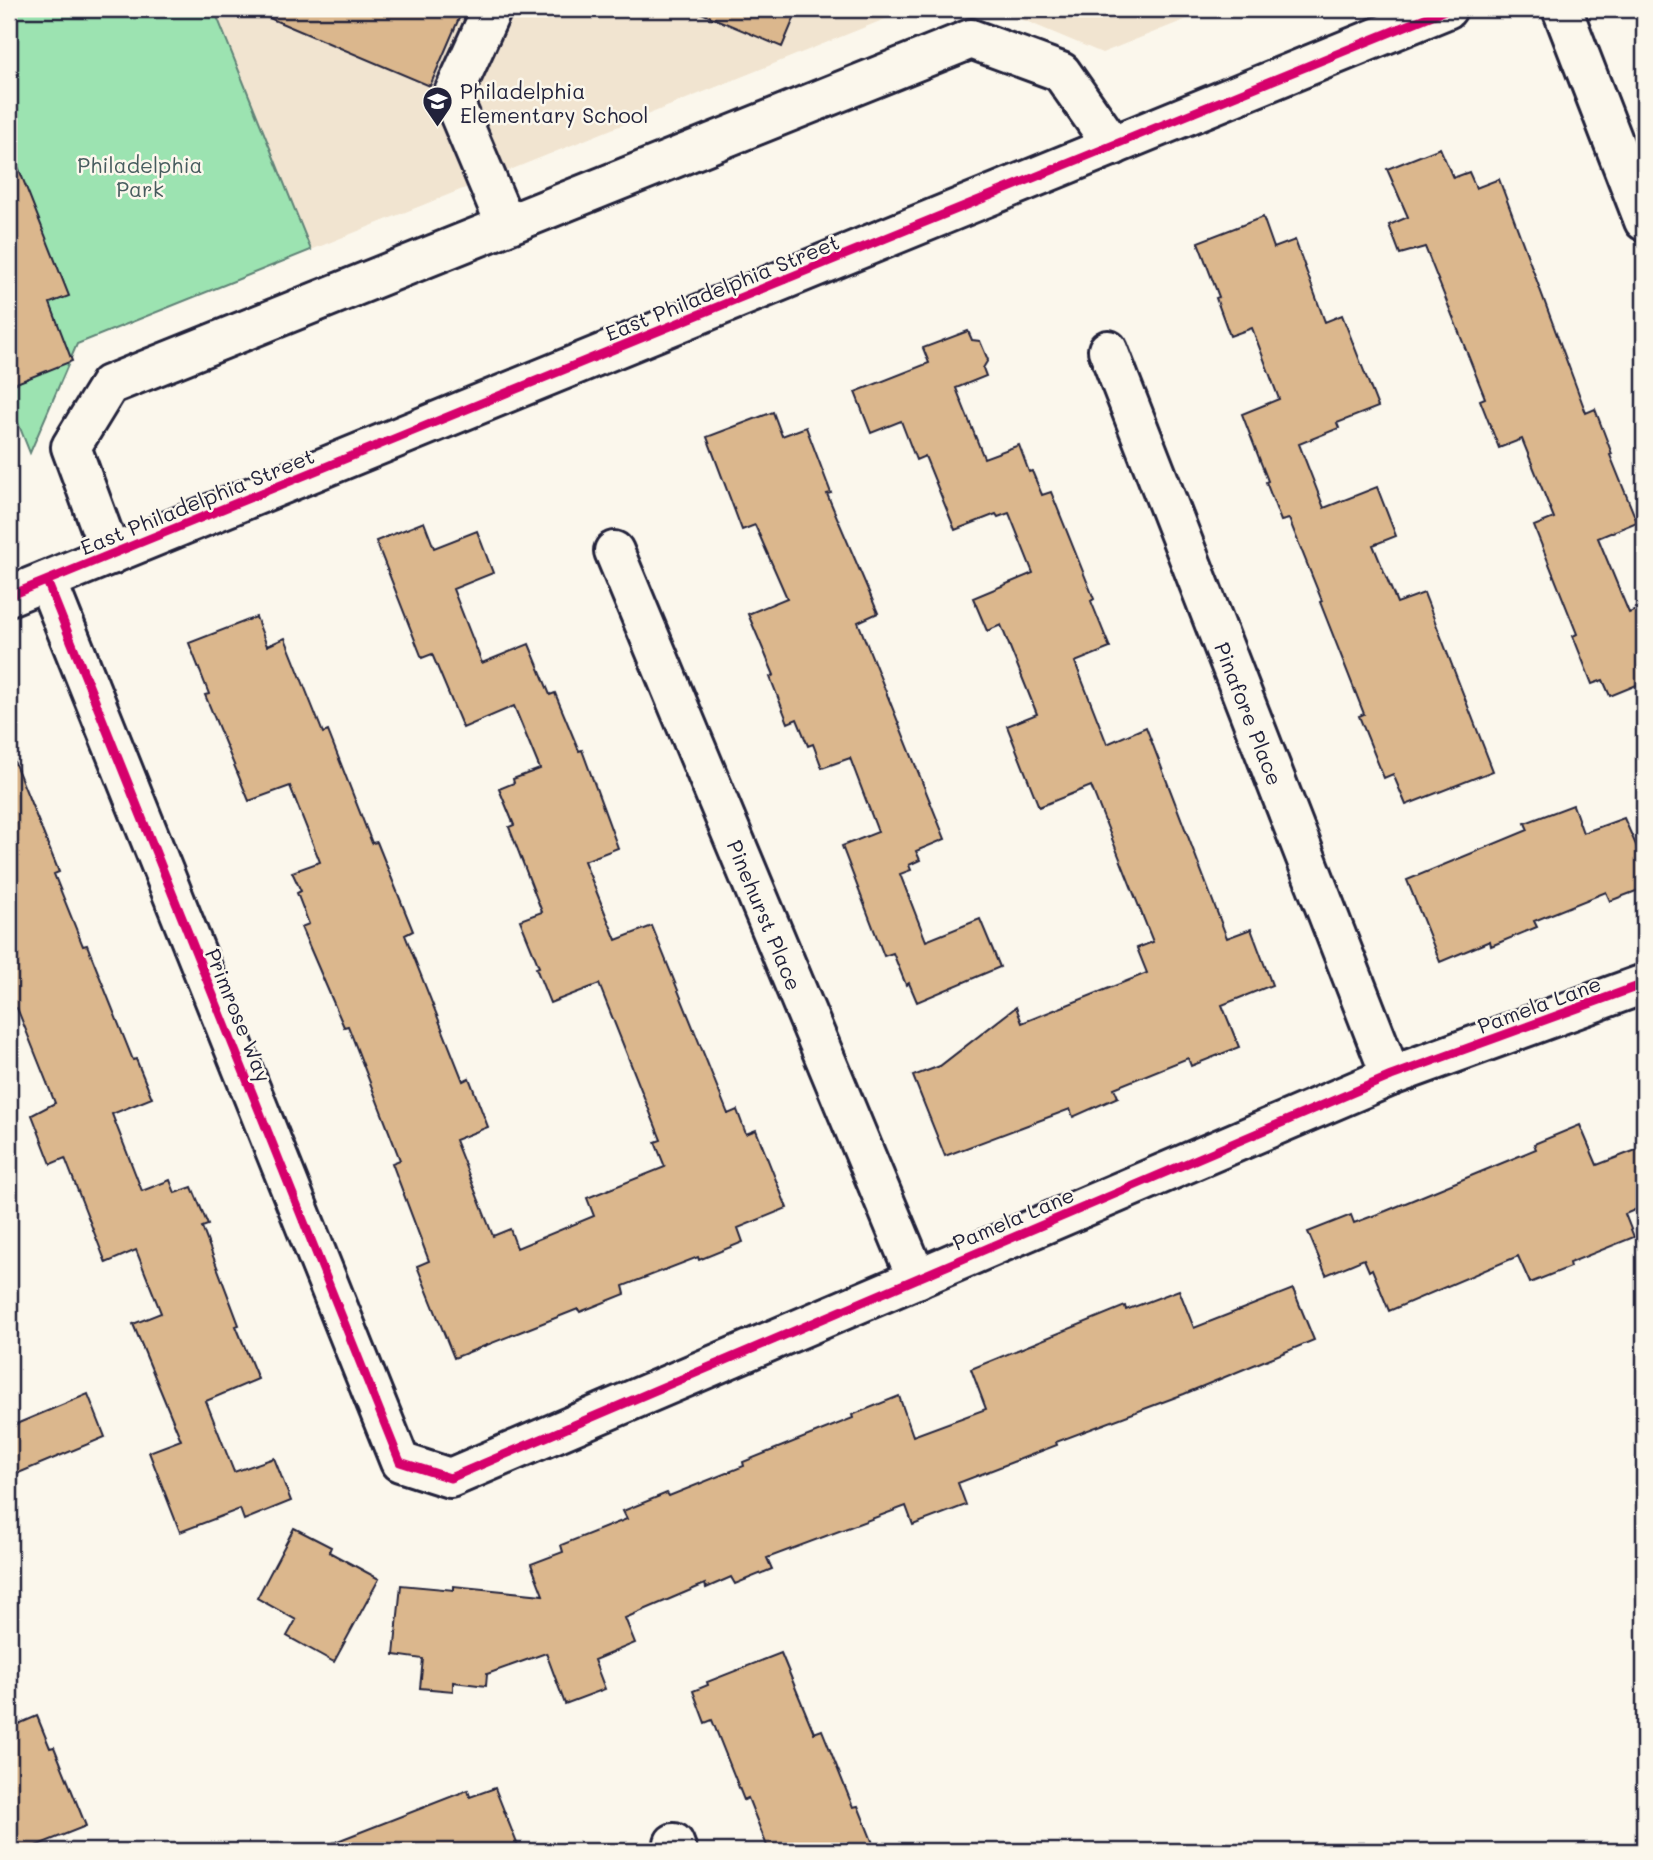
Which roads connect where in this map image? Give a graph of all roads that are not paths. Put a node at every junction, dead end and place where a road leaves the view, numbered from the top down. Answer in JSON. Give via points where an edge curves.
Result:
{"nodes":[{"id":1,"x":492,"y":9,"type":"edge"},
{"id":2,"x":1447,"y":9,"type":"edge"},
{"id":3,"x":1562,"y":9,"type":"edge"},
{"id":4,"x":1113,"y":146,"type":"junction"},
{"id":5,"x":1644,"y":221,"type":"edge"},
{"id":6,"x":506,"y":225,"type":"junction"},
{"id":7,"x":1108,"y":350,"type":"dead end"},
{"id":8,"x":614,"y":551,"type":"dead end"},
{"id":9,"x":111,"y":555,"type":"junction"},
{"id":10,"x":47,"y":581,"type":"junction"},
{"id":11,"x":9,"y":596,"type":"edge"},
{"id":12,"x":1644,"y":984,"type":"edge"},
{"id":13,"x":1391,"y":1076,"type":"junction"},
{"id":14,"x":916,"y":1279,"type":"junction"},
{"id":15,"x":400,"y":1462,"type":"joint"}],
"edges":[{"from":1,"to":6,"type":"street","via":[[452,97]]},
{"from":2,"to":4,"type":"street","name":"East Philadelphia Street"},
{"from":3,"to":5,"type":"street"},
{"from":4,"to":6,"type":"street","via":[[1061,72],[971,39]]},
{"from":4,"to":9,"type":"street","name":"East Philadelphia Street"},
{"from":6,"to":9,"type":"street","via":[[109,384],[71,447]]},
{"from":7,"to":13,"type":"street","name":"Pinafore Place"},
{"from":8,"to":14,"type":"street","name":"Pinehurst Place"},
{"from":9,"to":10,"type":"street","name":"East Philadelphia Street"},
{"from":10,"to":11,"type":"street","name":"East Philadelphia Street"},
{"from":10,"to":15,"type":"street","name":"Primrose Way"},
{"from":12,"to":13,"type":"street","name":"Pamela Lane"},
{"from":13,"to":14,"type":"street","name":"Pamela Lane"},
{"from":14,"to":15,"type":"street","name":"Pamela Lane","via":[[450,1478]]}]}
